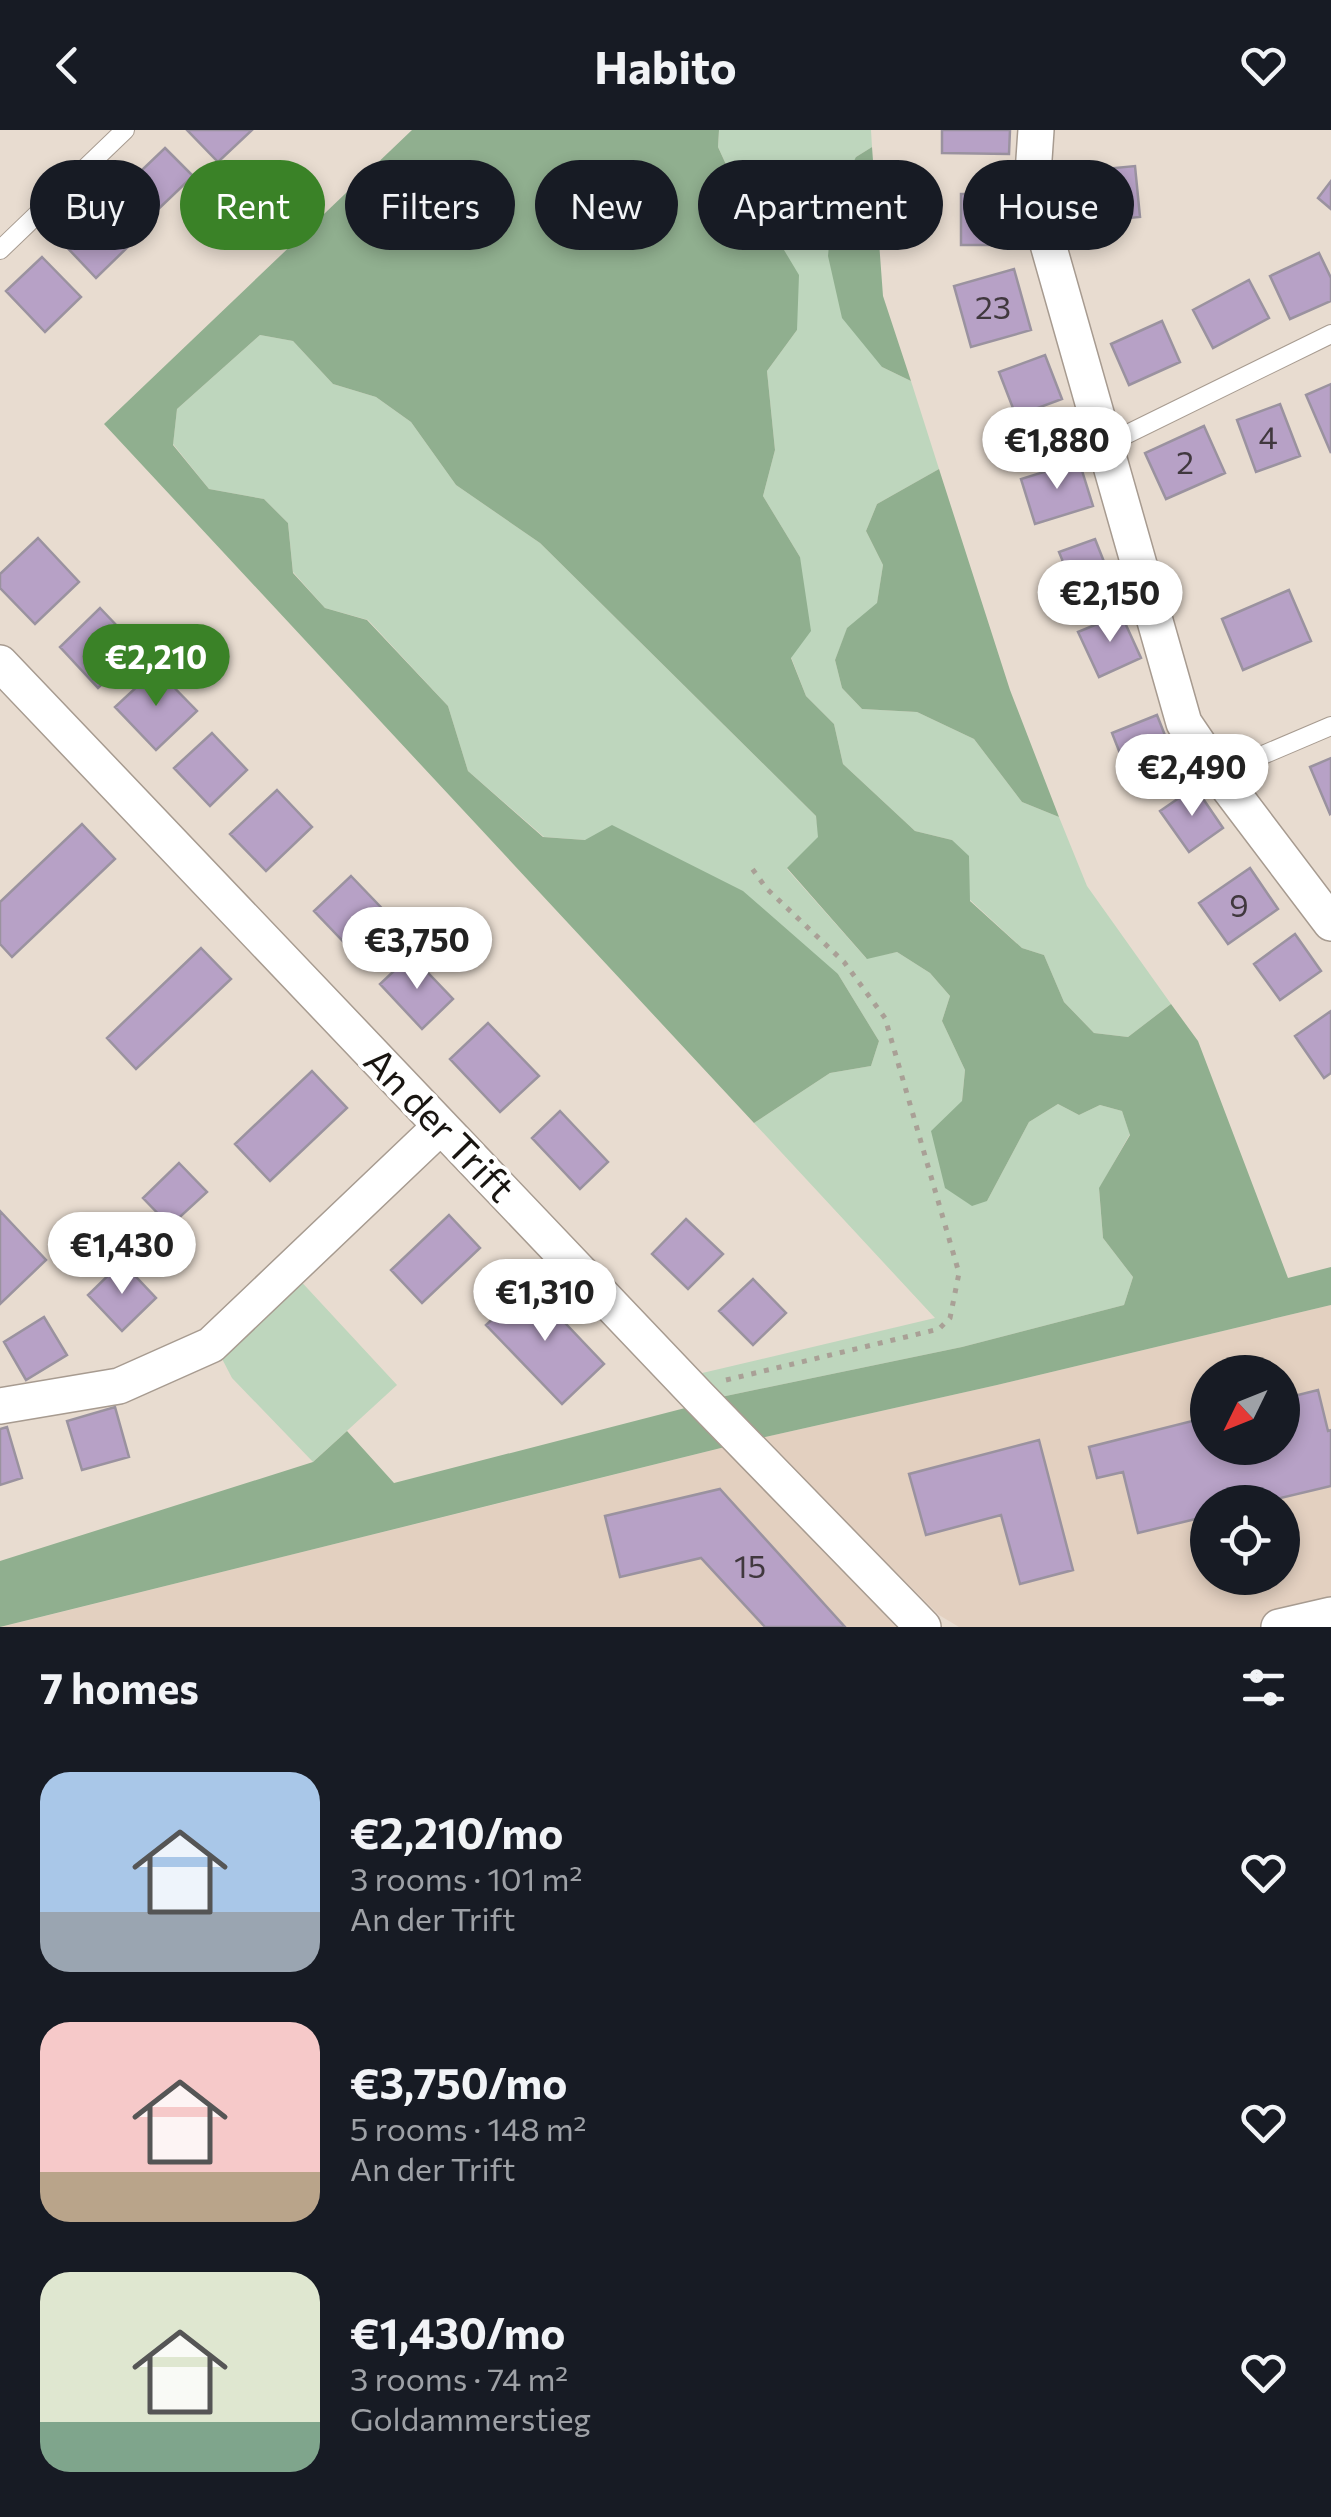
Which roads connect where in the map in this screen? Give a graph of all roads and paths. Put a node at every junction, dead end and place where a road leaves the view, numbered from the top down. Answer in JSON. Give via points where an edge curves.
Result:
{"nodes":[{"id":1,"x":125,"y":130,"type":"edge"},
{"id":2,"x":1036,"y":130,"type":"edge"},
{"id":3,"x":0,"y":250,"type":"edge"},
{"id":4,"x":1331,"y":334,"type":"edge"},
{"id":5,"x":1105,"y":445,"type":"junction"},
{"id":6,"x":0,"y":663,"type":"edge"},
{"id":7,"x":1331,"y":726,"type":"edge"},
{"id":8,"x":1222,"y":778,"type":"junction"},
{"id":9,"x":751,"y":868,"type":"dead end"},
{"id":10,"x":1331,"y":924,"type":"edge"},
{"id":11,"x":440,"y":1126,"type":"junction"},
{"id":12,"x":4,"y":1397,"type":"edge"},
{"id":13,"x":698,"y":1398,"type":"junction"},
{"id":14,"x":1331,"y":1615,"type":"edge"},
{"id":15,"x":923,"y":1627,"type":"edge"},
{"id":16,"x":1279,"y":1627,"type":"edge"}],
"edges":[{"from":1,"to":3,"type":"lane"},
{"from":2,"to":5,"type":"street","via":[[1032,188]]},
{"from":4,"to":5,"type":"lane"},
{"from":5,"to":8,"type":"street","via":[[1184,724]]},
{"from":6,"to":11,"type":"street","name":"An der Trift"},
{"from":7,"to":8,"type":"lane"},
{"from":8,"to":10,"type":"street"},
{"from":9,"to":13,"type":"path","via":[[844,962],[885,1018],[958,1273],[950,1318],[940,1328],[717,1382]]},
{"from":11,"to":12,"type":"street","via":[[210,1345],[119,1386]]},
{"from":11,"to":13,"type":"street","name":"An der Trift"},
{"from":13,"to":15,"type":"street","name":"An der Trift"},
{"from":14,"to":16,"type":"street"}]}
